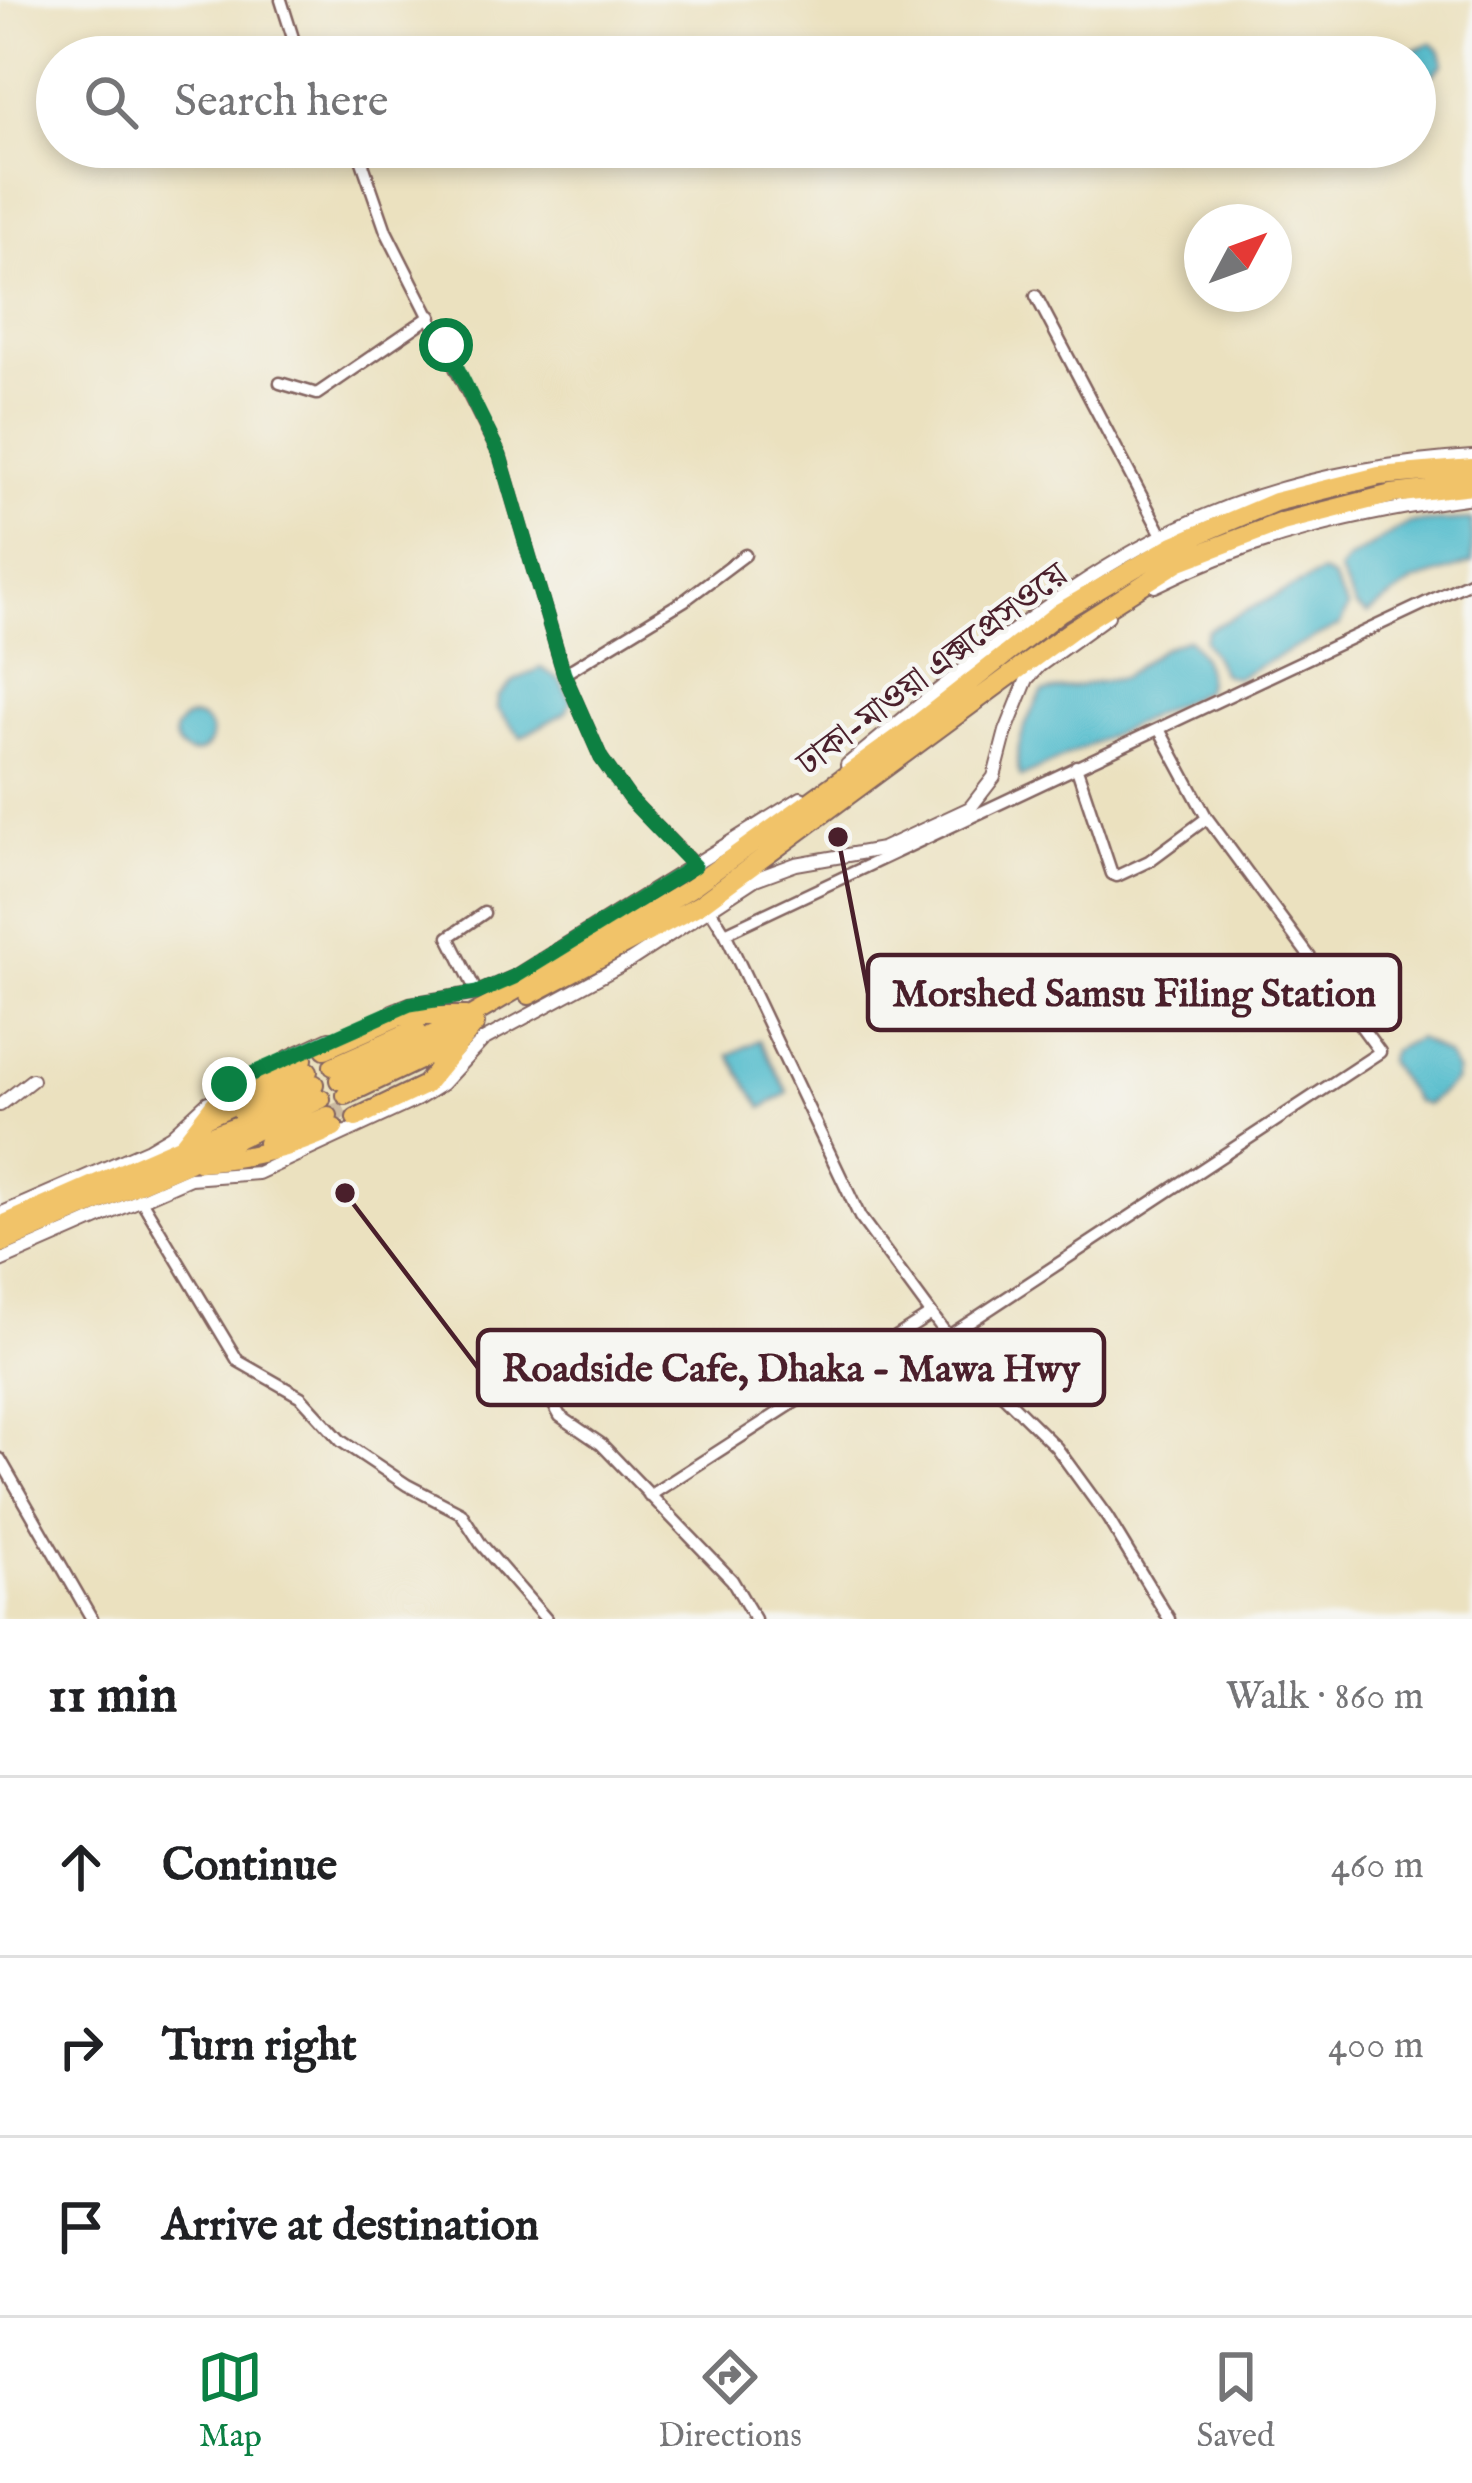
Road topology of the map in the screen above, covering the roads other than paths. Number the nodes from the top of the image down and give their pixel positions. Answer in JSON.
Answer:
{"nodes":[{"id":1,"x":281,"y":0,"type":"edge"},
{"id":2,"x":292,"y":36,"type":"edge"},
{"id":3,"x":365,"y":168,"type":"edge"},
{"id":4,"x":1036,"y":296,"type":"dead end"},
{"id":5,"x":431,"y":316,"type":"junction"},
{"id":6,"x":280,"y":383,"type":"dead end"},
{"id":7,"x":1472,"y":458,"type":"edge"},
{"id":8,"x":1472,"y":468,"type":"edge"},
{"id":9,"x":1472,"y":485,"type":"edge"},
{"id":10,"x":1472,"y":497,"type":"edge"},
{"id":11,"x":1162,"y":535,"type":"junction"},
{"id":12,"x":745,"y":555,"type":"dead end"},
{"id":13,"x":1472,"y":581,"type":"edge"},
{"id":14,"x":564,"y":674,"type":"junction"},
{"id":15,"x":1159,"y":729,"type":"junction"},
{"id":16,"x":1076,"y":766,"type":"junction"},
{"id":17,"x":1207,"y":818,"type":"junction"},
{"id":18,"x":694,"y":866,"type":"junction"},
{"id":19,"x":710,"y":909,"type":"junction"},
{"id":20,"x":484,"y":913,"type":"dead end"},
{"id":21,"x":725,"y":933,"type":"junction"},
{"id":22,"x":477,"y":993,"type":"junction"},
{"id":23,"x":448,"y":1033,"type":"junction"},
{"id":24,"x":32,"y":1081,"type":"dead end"},
{"id":25,"x":341,"y":1084,"type":"junction"},
{"id":26,"x":318,"y":1094,"type":"junction"},
{"id":27,"x":0,"y":1105,"type":"edge"},
{"id":28,"x":208,"y":1144,"type":"junction"},
{"id":29,"x":140,"y":1198,"type":"junction"},
{"id":30,"x":0,"y":1214,"type":"edge"},
{"id":31,"x":0,"y":1226,"type":"edge"},
{"id":32,"x":0,"y":1244,"type":"edge"},
{"id":33,"x":0,"y":1261,"type":"edge"},
{"id":34,"x":930,"y":1315,"type":"junction"},
{"id":35,"x":947,"y":1336,"type":"junction"},
{"id":36,"x":526,"y":1355,"type":"dead end"},
{"id":37,"x":0,"y":1460,"type":"edge"},
{"id":38,"x":649,"y":1496,"type":"junction"},
{"id":39,"x":92,"y":1619,"type":"edge"},
{"id":40,"x":546,"y":1619,"type":"edge"},
{"id":41,"x":755,"y":1619,"type":"edge"},
{"id":42,"x":1169,"y":1619,"type":"edge"}],
"edges":[{"from":1,"to":2,"type":"street"},
{"from":3,"to":5,"type":"street"},
{"from":4,"to":11,"type":"street"},
{"from":5,"to":6,"type":"street"},
{"from":5,"to":14,"type":"street"},
{"from":7,"to":11,"type":"street"},
{"from":8,"to":23,"type":"highway","name":"ঢাকা-মাওয়া এক্সপ্রেসওয়ে"},
{"from":9,"to":23,"type":"highway","name":"ঢাকা-মাওয়া এক্সপ্রেসওয়ে"},
{"from":10,"to":19,"type":"street"},
{"from":11,"to":18,"type":"street"},
{"from":12,"to":14,"type":"street"},
{"from":13,"to":15,"type":"street"},
{"from":14,"to":18,"type":"street"},
{"from":15,"to":16,"type":"street"},
{"from":15,"to":17,"type":"street"},
{"from":16,"to":17,"type":"street"},
{"from":16,"to":21,"type":"street"},
{"from":17,"to":35,"type":"street"},
{"from":18,"to":22,"type":"street"},
{"from":19,"to":21,"type":"street"},
{"from":19,"to":29,"type":"street"},
{"from":20,"to":22,"type":"street"},
{"from":21,"to":34,"type":"street"},
{"from":22,"to":30,"type":"street"},
{"from":23,"to":25,"type":"highway","name":"ঢাকা-মাওয়া এক্সপ্রেসওয়ে"},
{"from":23,"to":25,"type":"highway","name":"ঢাকা-মাওয়া এক্সপ্রেসওয়ে"},
{"from":23,"to":25,"type":"highway","name":"ঢাকা-মাওয়া এক্সপ্রেসওয়ে"},
{"from":23,"to":25,"type":"highway","name":"ঢাকা-মাওয়া এক্সপ্রেসওয়ে"},
{"from":23,"to":25,"type":"highway","name":"ঢাকা-মাওয়া এক্সপ্রেসওয়ে"},
{"from":24,"to":27,"type":"street"},
{"from":26,"to":28,"type":"highway"},
{"from":26,"to":28,"type":"highway"},
{"from":26,"to":28,"type":"highway"},
{"from":26,"to":28,"type":"highway"},
{"from":28,"to":31,"type":"highway"},
{"from":28,"to":32,"type":"highway"},
{"from":29,"to":33,"type":"street"},
{"from":29,"to":40,"type":"street"},
{"from":34,"to":35,"type":"street"},
{"from":34,"to":38,"type":"street"},
{"from":35,"to":42,"type":"street"},
{"from":36,"to":38,"type":"street"},
{"from":37,"to":39,"type":"street"},
{"from":38,"to":41,"type":"street"}]}
